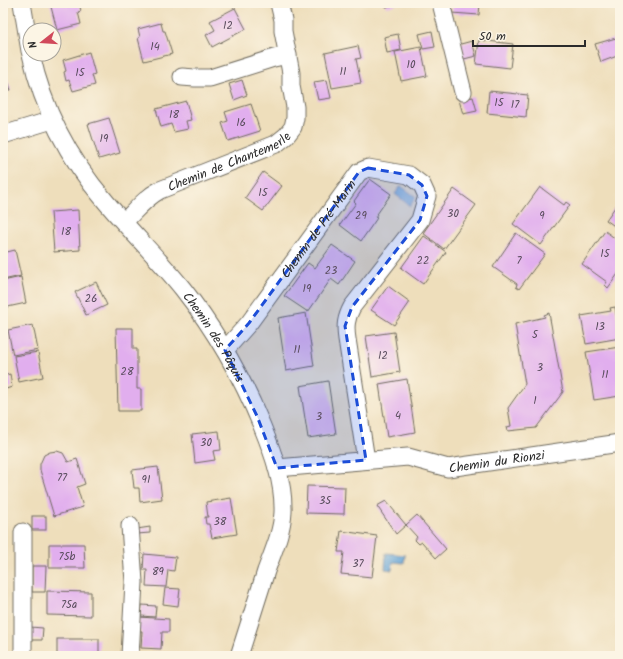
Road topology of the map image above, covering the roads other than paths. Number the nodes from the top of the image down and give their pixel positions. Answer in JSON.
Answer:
{"nodes":[{"id":1,"x":22,"y":3,"type":"edge"},
{"id":2,"x":279,"y":3,"type":"edge"},
{"id":3,"x":441,"y":3,"type":"edge"},
{"id":4,"x":25,"y":22,"type":"edge"},
{"id":5,"x":288,"y":55,"type":"junction"},
{"id":6,"x":32,"y":62,"type":"edge"},
{"id":7,"x":182,"y":77,"type":"dead end"},
{"id":8,"x":463,"y":92,"type":"dead end"},
{"id":9,"x":52,"y":120,"type":"junction"},
{"id":10,"x":3,"y":135,"type":"edge"},
{"id":11,"x":124,"y":222,"type":"junction"},
{"id":12,"x":225,"y":350,"type":"junction"},
{"id":13,"x":620,"y":443,"type":"edge"},
{"id":14,"x":366,"y":460,"type":"junction"},
{"id":15,"x":277,"y":468,"type":"junction"},
{"id":16,"x":130,"y":526,"type":"dead end"},
{"id":17,"x":23,"y":532,"type":"dead end"},
{"id":18,"x":23,"y":656,"type":"edge"},
{"id":19,"x":130,"y":656,"type":"edge"},
{"id":20,"x":239,"y":656,"type":"edge"}],
"edges":[{"from":1,"to":4,"type":"street","name":"Chemin des Pâquis"},
{"from":2,"to":5,"type":"street","name":"Chemin de Chantemerle"},
{"from":3,"to":8,"type":"street"},
{"from":5,"to":7,"type":"street"},
{"from":5,"to":11,"type":"street","name":"Chemin de Chantemerle"},
{"from":6,"to":9,"type":"street","name":"Chemin des Pâquis"},
{"from":9,"to":10,"type":"street"},
{"from":9,"to":11,"type":"street","name":"Chemin des Pâquis"},
{"from":11,"to":12,"type":"street","name":"Chemin des Pâquis"},
{"from":12,"to":14,"type":"street","name":"Chemin de Pré-Marin"},
{"from":12,"to":15,"type":"street","name":"Chemin des Pâquis"},
{"from":13,"to":14,"type":"street","name":"Chemin du Rionzi"},
{"from":14,"to":15,"type":"street","name":"Chemin du Rionzi"},
{"from":15,"to":20,"type":"street","name":"Chemin des Pâquis"},
{"from":16,"to":19,"type":"street"},
{"from":17,"to":18,"type":"street"}]}
